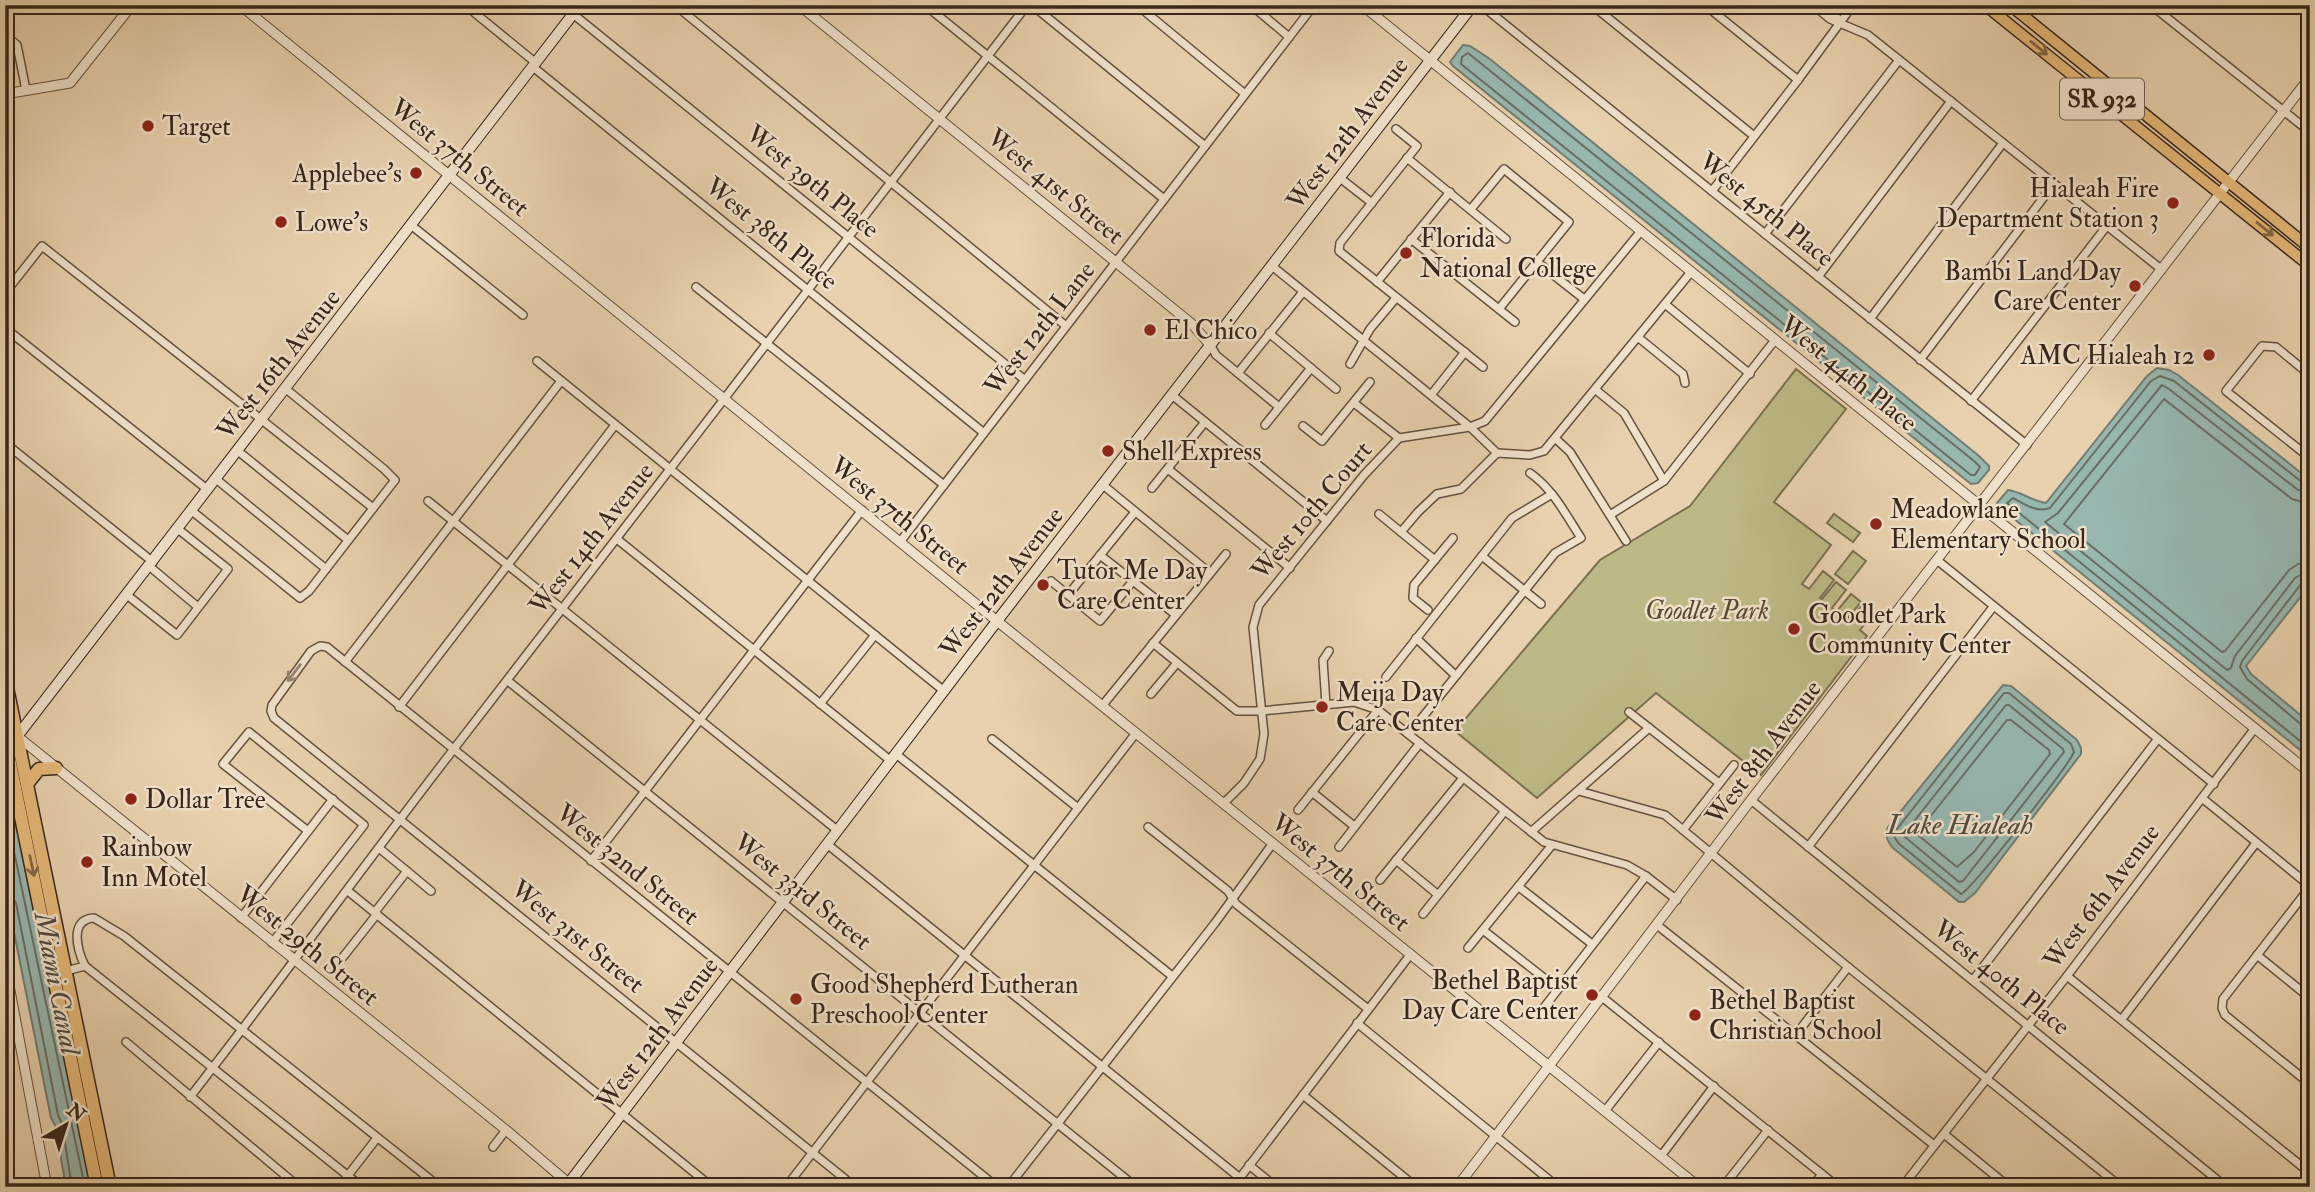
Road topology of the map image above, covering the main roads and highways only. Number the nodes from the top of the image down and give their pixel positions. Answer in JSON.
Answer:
{"nodes":[{"id":1,"x":1473,"y":5,"type":"edge"},
{"id":2,"x":2010,"y":5,"type":"edge"},
{"id":3,"x":1989,"y":8,"type":"edge"},
{"id":4,"x":575,"y":9,"type":"edge"},
{"id":5,"x":2030,"y":21,"type":"junction"},
{"id":6,"x":2068,"y":52,"type":"junction"},
{"id":7,"x":2059,"y":65,"type":"junction"},
{"id":8,"x":2139,"y":129,"type":"junction"},
{"id":9,"x":2182,"y":145,"type":"junction"},
{"id":10,"x":2310,"y":248,"type":"edge"},
{"id":11,"x":2310,"y":266,"type":"edge"},
{"id":12,"x":5,"y":678,"type":"edge"},
{"id":13,"x":9,"y":743,"type":"edge"},
{"id":14,"x":56,"y":768,"type":"road end"},
{"id":15,"x":27,"y":784,"type":"junction"},
{"id":16,"x":569,"y":1186,"type":"edge"},
{"id":17,"x":97,"y":1187,"type":"edge"},
{"id":18,"x":110,"y":1187,"type":"edge"}],
"edges":[{"from":1,"to":16,"type":"main road","name":"West 12th Avenue"},
{"from":2,"to":5,"type":"main road","number":"SR 932"},
{"from":3,"to":5,"type":"main road"},
{"from":3,"to":7,"type":"main road","number":"SR 932","one_way":true},
{"from":4,"to":13,"type":"main road","name":"West 16th Avenue"},
{"from":5,"to":6,"type":"main road","number":"SR 932"},
{"from":6,"to":7,"type":"main road"},
{"from":6,"to":9,"type":"main road","number":"SR 932"},
{"from":7,"to":8,"type":"main road","number":"SR 932"},
{"from":8,"to":9,"type":"main road"},
{"from":8,"to":11,"type":"main road","number":"SR 932","one_way":true},
{"from":9,"to":10,"type":"main road","number":"SR 932"},
{"from":12,"to":13,"type":"highway"},
{"from":13,"to":15,"type":"highway"},
{"from":13,"to":17,"type":"highway","one_way":true},
{"from":14,"to":15,"type":"highway"},
{"from":15,"to":18,"type":"highway"}]}
